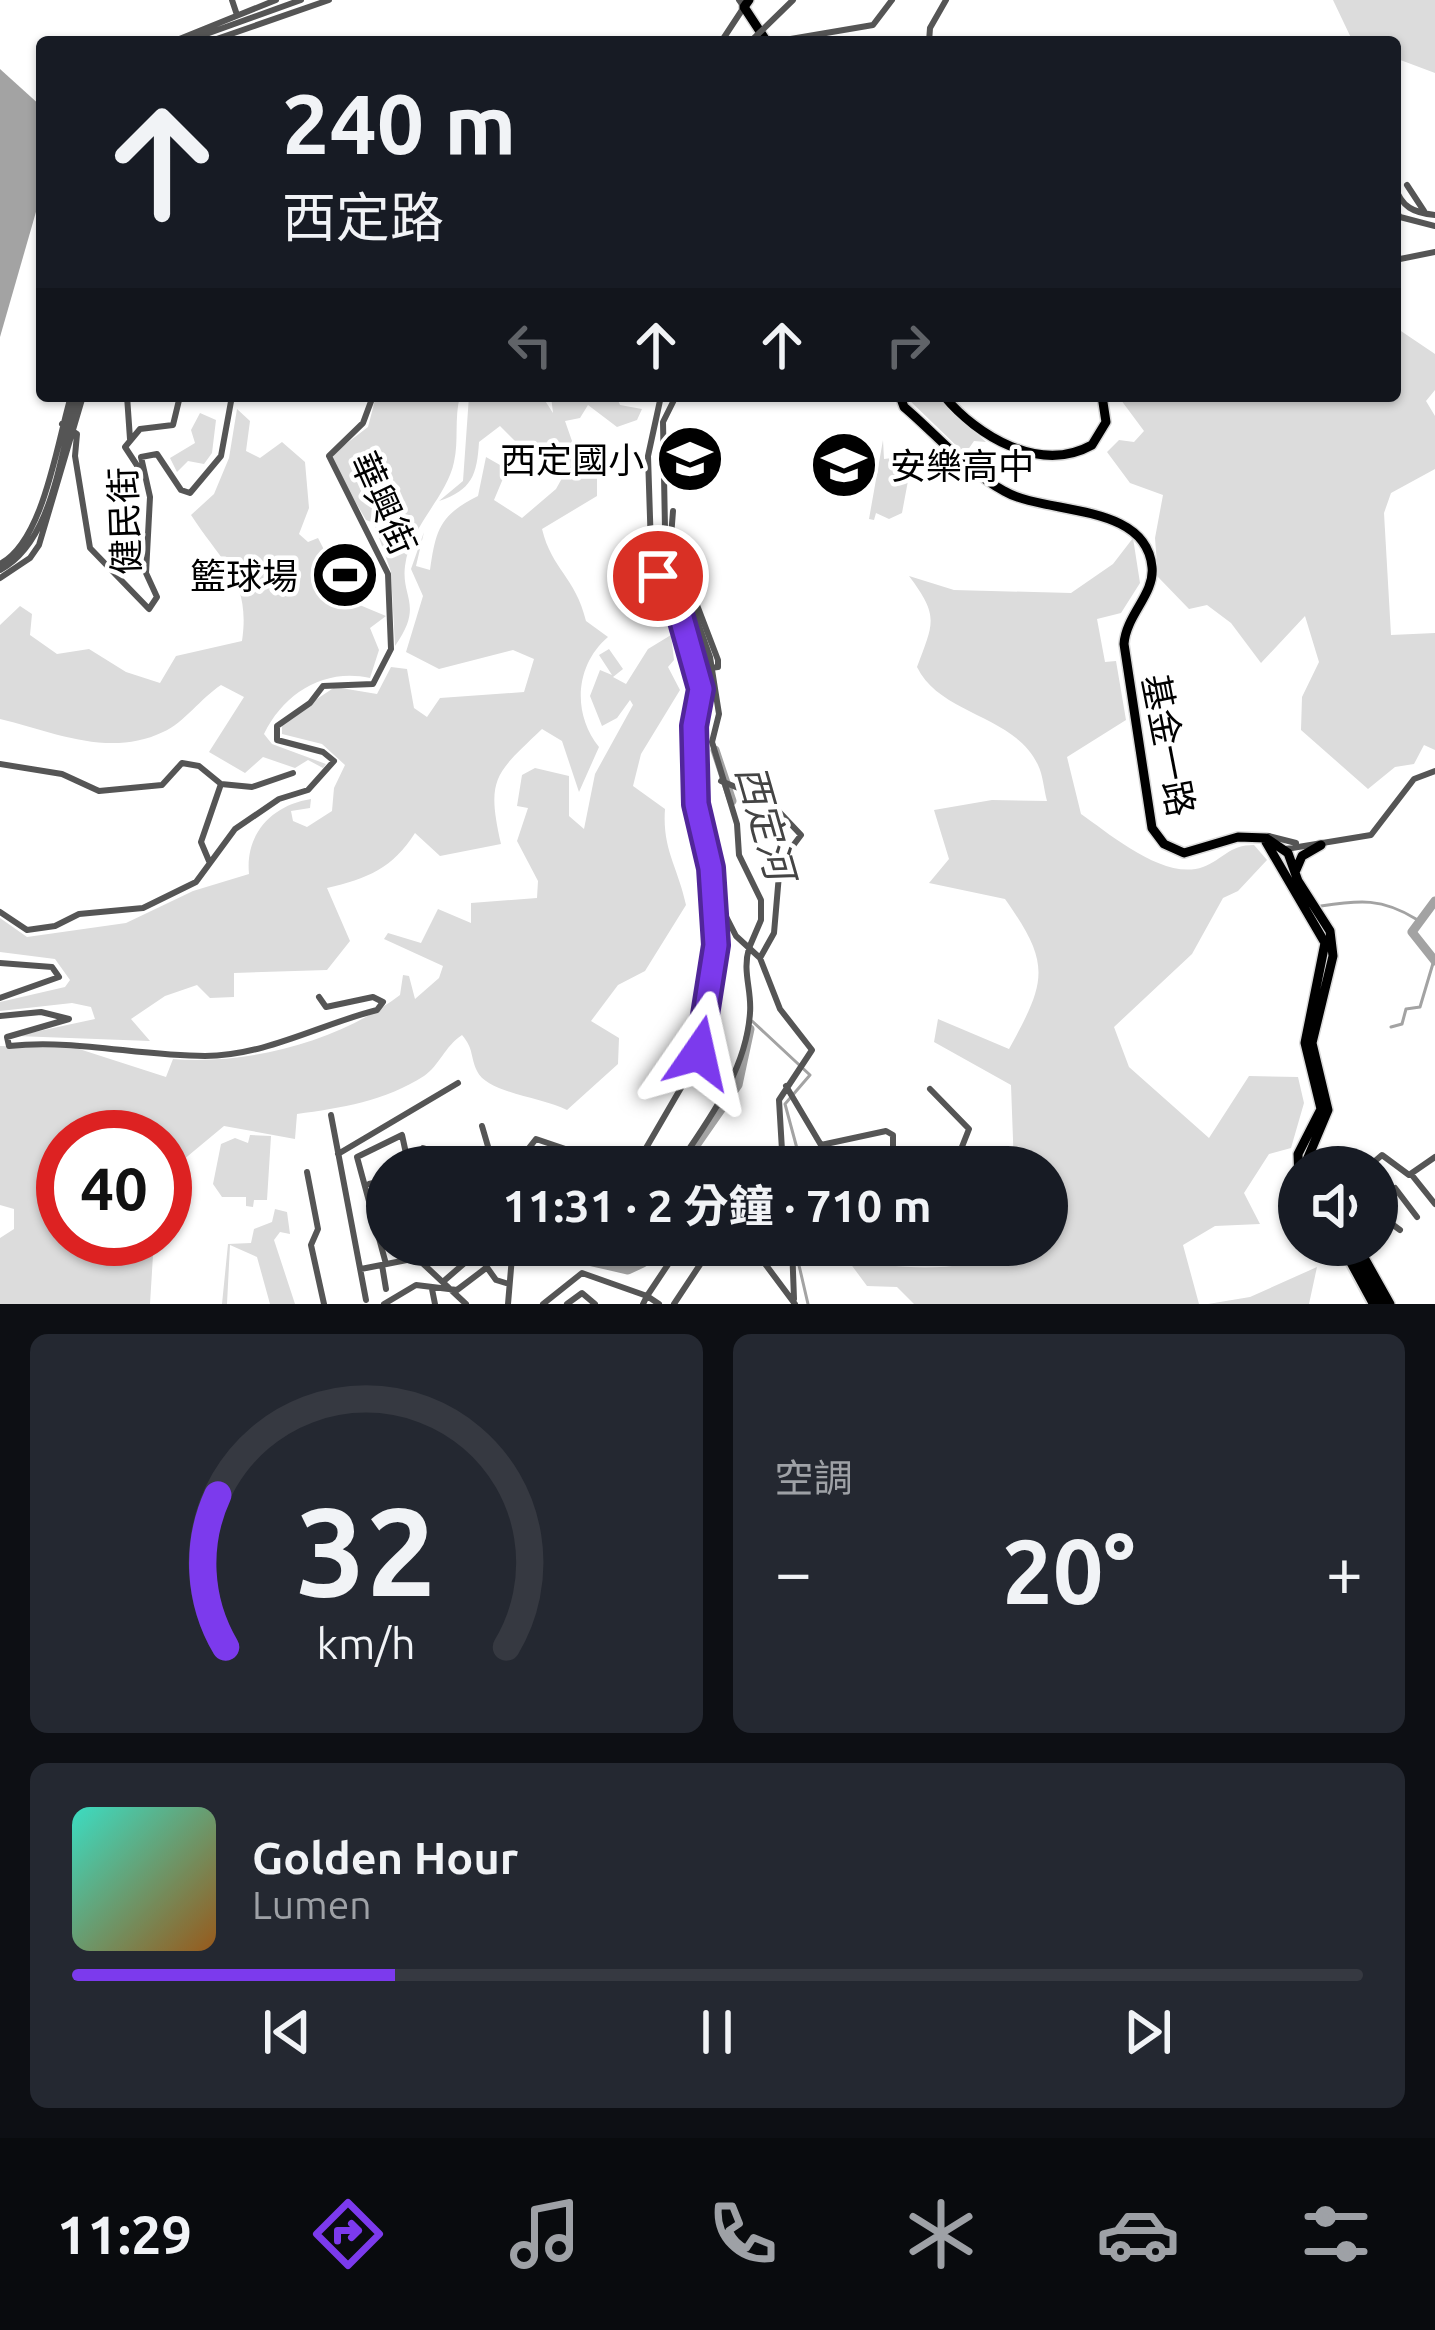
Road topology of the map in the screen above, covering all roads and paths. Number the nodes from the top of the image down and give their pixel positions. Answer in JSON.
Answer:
{"nodes":[{"id":1,"x":232,"y":0,"type":"edge"},
{"id":2,"x":276,"y":0,"type":"edge"},
{"id":3,"x":301,"y":0,"type":"edge"},
{"id":4,"x":329,"y":0,"type":"edge"},
{"id":5,"x":793,"y":0,"type":"edge"},
{"id":6,"x":892,"y":0,"type":"edge"},
{"id":7,"x":946,"y":0,"type":"edge"},
{"id":8,"x":744,"y":2,"type":"edge"},
{"id":9,"x":239,"y":22,"type":"junction"},
{"id":10,"x":193,"y":36,"type":"edge"},
{"id":11,"x":217,"y":36,"type":"edge"},
{"id":12,"x":724,"y":36,"type":"edge"},
{"id":13,"x":756,"y":36,"type":"edge"},
{"id":14,"x":763,"y":36,"type":"edge"},
{"id":15,"x":790,"y":36,"type":"edge"},
{"id":16,"x":929,"y":36,"type":"edge"},
{"id":17,"x":1407,"y":184,"type":"dead end"},
{"id":18,"x":1401,"y":201,"type":"edge"},
{"id":19,"x":1431,"y":214,"type":"edge"},
{"id":20,"x":1401,"y":217,"type":"edge"},
{"id":21,"x":1435,"y":226,"type":"edge"},
{"id":22,"x":1435,"y":252,"type":"edge"},
{"id":23,"x":1401,"y":259,"type":"edge"},
{"id":24,"x":75,"y":402,"type":"edge"},
{"id":25,"x":127,"y":402,"type":"edge"},
{"id":26,"x":178,"y":402,"type":"edge"},
{"id":27,"x":231,"y":402,"type":"edge"},
{"id":28,"x":371,"y":402,"type":"edge"},
{"id":29,"x":659,"y":402,"type":"edge"},
{"id":30,"x":673,"y":402,"type":"edge"},
{"id":31,"x":902,"y":402,"type":"edge"},
{"id":32,"x":951,"y":402,"type":"edge"},
{"id":33,"x":1103,"y":402,"type":"edge"},
{"id":34,"x":67,"y":426,"type":"junction"},
{"id":35,"x":130,"y":439,"type":"junction"},
{"id":36,"x":148,"y":481,"type":"junction"},
{"id":37,"x":673,"y":511,"type":"dead end"},
{"id":38,"x":672,"y":532,"type":"junction"},
{"id":39,"x":651,"y":533,"type":"junction"},
{"id":40,"x":0,"y":571,"type":"edge"},
{"id":41,"x":695,"y":670,"type":"junction"},
{"id":42,"x":0,"y":764,"type":"edge"},
{"id":43,"x":1435,"y":771,"type":"edge"},
{"id":44,"x":293,"y":773,"type":"dead end"},
{"id":45,"x":726,"y":782,"type":"dead end"},
{"id":46,"x":220,"y":784,"type":"junction"},
{"id":47,"x":1250,"y":835,"type":"junction"},
{"id":48,"x":1300,"y":844,"type":"junction"},
{"id":49,"x":1316,"y":844,"type":"junction"},
{"id":50,"x":1283,"y":856,"type":"junction"},
{"id":51,"x":209,"y":862,"type":"junction"},
{"id":52,"x":1298,"y":881,"type":"junction"},
{"id":53,"x":711,"y":888,"type":"junction"},
{"id":54,"x":0,"y":912,"type":"edge"},
{"id":55,"x":749,"y":947,"type":"junction"},
{"id":56,"x":760,"y":958,"type":"junction"},
{"id":57,"x":0,"y":963,"type":"edge"},
{"id":58,"x":320,"y":997,"type":"dead end"},
{"id":59,"x":0,"y":998,"type":"edge"},
{"id":60,"x":0,"y":1016,"type":"edge"},
{"id":61,"x":458,"y":1082,"type":"dead end"},
{"id":62,"x":929,"y":1089,"type":"dead end"},
{"id":63,"x":788,"y":1096,"type":"junction"},
{"id":64,"x":331,"y":1115,"type":"dead end"},
{"id":65,"x":482,"y":1126,"type":"dead end"},
{"id":66,"x":380,"y":1146,"type":"edge"},
{"id":67,"x":405,"y":1146,"type":"edge"},
{"id":68,"x":488,"y":1146,"type":"edge"},
{"id":69,"x":530,"y":1146,"type":"edge"},
{"id":70,"x":557,"y":1146,"type":"edge"},
{"id":71,"x":649,"y":1146,"type":"edge"},
{"id":72,"x":691,"y":1146,"type":"edge"},
{"id":73,"x":784,"y":1146,"type":"edge"},
{"id":74,"x":893,"y":1146,"type":"edge"},
{"id":75,"x":962,"y":1146,"type":"edge"},
{"id":76,"x":1302,"y":1146,"type":"edge"},
{"id":77,"x":1313,"y":1146,"type":"edge"},
{"id":78,"x":366,"y":1153,"type":"edge"},
{"id":79,"x":338,"y":1154,"type":"junction"},
{"id":80,"x":1433,"y":1162,"type":"edge"},
{"id":81,"x":1398,"y":1165,"type":"edge"},
{"id":82,"x":307,"y":1172,"type":"dead end"},
{"id":83,"x":1412,"y":1174,"type":"junction"},
{"id":84,"x":366,"y":1185,"type":"edge"},
{"id":85,"x":1398,"y":1192,"type":"edge"},
{"id":86,"x":1435,"y":1204,"type":"edge"},
{"id":87,"x":1417,"y":1217,"type":"dead end"},
{"id":88,"x":375,"y":1266,"type":"edge"},
{"id":89,"x":384,"y":1266,"type":"edge"},
{"id":90,"x":427,"y":1266,"type":"edge"},
{"id":91,"x":458,"y":1266,"type":"edge"},
{"id":92,"x":510,"y":1266,"type":"edge"},
{"id":93,"x":668,"y":1266,"type":"edge"},
{"id":94,"x":699,"y":1266,"type":"edge"},
{"id":95,"x":771,"y":1266,"type":"edge"},
{"id":96,"x":792,"y":1266,"type":"edge"},
{"id":97,"x":1360,"y":1266,"type":"edge"},
{"id":98,"x":1360,"y":1266,"type":"edge"},
{"id":99,"x":485,"y":1268,"type":"joint"},
{"id":100,"x":361,"y":1269,"type":"junction"},
{"id":101,"x":445,"y":1280,"type":"junction"},
{"id":102,"x":508,"y":1284,"type":"junction"},
{"id":103,"x":791,"y":1287,"type":"junction"},
{"id":104,"x":386,"y":1289,"type":"dead end"},
{"id":105,"x":432,"y":1289,"type":"junction"},
{"id":106,"x":457,"y":1290,"type":"junction"},
{"id":107,"x":442,"y":1292,"type":"junction"},
{"id":108,"x":366,"y":1300,"type":"dead end"},
{"id":109,"x":645,"y":1300,"type":"edge"},
{"id":110,"x":795,"y":1302,"type":"edge"},
{"id":111,"x":1380,"y":1303,"type":"edge"},
{"id":112,"x":324,"y":1304,"type":"edge"},
{"id":113,"x":384,"y":1304,"type":"edge"},
{"id":114,"x":436,"y":1304,"type":"edge"},
{"id":115,"x":449,"y":1304,"type":"edge"},
{"id":116,"x":466,"y":1304,"type":"edge"},
{"id":117,"x":508,"y":1304,"type":"edge"},
{"id":118,"x":543,"y":1304,"type":"edge"},
{"id":119,"x":567,"y":1304,"type":"edge"},
{"id":120,"x":595,"y":1304,"type":"edge"},
{"id":121,"x":658,"y":1304,"type":"edge"},
{"id":122,"x":674,"y":1304,"type":"edge"}],
"edges":[{"from":1,"to":9,"type":"street"},
{"from":2,"to":9,"type":"street"},
{"from":3,"to":9,"type":"street"},
{"from":4,"to":9,"type":"street"},
{"from":5,"to":13,"type":"street","bridge":true},
{"from":6,"to":15,"type":"street"},
{"from":7,"to":16,"type":"street"},
{"from":8,"to":12,"type":"street"},
{"from":8,"to":14,"type":"main road"},
{"from":9,"to":10,"type":"street"},
{"from":9,"to":11,"type":"street"},
{"from":17,"to":19,"type":"street"},
{"from":18,"to":19,"type":"street"},
{"from":20,"to":21,"type":"street"},
{"from":22,"to":23,"type":"street"},
{"from":24,"to":34,"type":"street"},
{"from":25,"to":35,"type":"street"},
{"from":26,"to":35,"type":"street"},
{"from":27,"to":36,"type":"street","name":"健民街"},
{"from":28,"to":51,"type":"street","name":"華興街"},
{"from":29,"to":39,"type":"street"},
{"from":30,"to":55,"type":"street","bridge":true},
{"from":31,"to":47,"type":"main road","name":"基金一路"},
{"from":32,"to":33,"type":"main road"},
{"from":34,"to":36,"type":"street","name":"健民街"},
{"from":34,"to":40,"type":"street"},
{"from":34,"to":40,"type":"street"},
{"from":35,"to":36,"type":"street"},
{"from":37,"to":38,"type":"street"},
{"from":38,"to":39,"type":"street","bridge":true},
{"from":38,"to":41,"type":"street"},
{"from":39,"to":41,"type":"street"},
{"from":41,"to":53,"type":"street"},
{"from":42,"to":46,"type":"street"},
{"from":43,"to":49,"type":"street"},
{"from":44,"to":46,"type":"street"},
{"from":45,"to":56,"type":"street"},
{"from":46,"to":51,"type":"street"},
{"from":47,"to":48,"type":"street"},
{"from":47,"to":50,"type":"main road","name":"基金一路"},
{"from":48,"to":49,"type":"street"},
{"from":48,"to":50,"type":"street"},
{"from":49,"to":50,"type":"street"},
{"from":49,"to":52,"type":"main road"},
{"from":50,"to":52,"type":"main road"},
{"from":50,"to":76,"type":"main road"},
{"from":51,"to":54,"type":"street"},
{"from":52,"to":77,"type":"main road"},
{"from":53,"to":55,"type":"street"},
{"from":53,"to":71,"type":"street"},
{"from":55,"to":56,"type":"street"},
{"from":55,"to":72,"type":"street"},
{"from":56,"to":63,"type":"street"},
{"from":57,"to":59,"type":"street"},
{"from":58,"to":60,"type":"street"},
{"from":61,"to":79,"type":"street"},
{"from":62,"to":75,"type":"street"},
{"from":63,"to":73,"type":"street"},
{"from":63,"to":74,"type":"street"},
{"from":64,"to":79,"type":"street"},
{"from":65,"to":68,"type":"street"},
{"from":66,"to":67,"type":"street"},
{"from":69,"to":70,"type":"street"},
{"from":78,"to":84,"type":"street"},
{"from":79,"to":100,"type":"street"},
{"from":80,"to":83,"type":"street"},
{"from":81,"to":83,"type":"street"},
{"from":82,"to":112,"type":"street"},
{"from":83,"to":86,"type":"street"},
{"from":85,"to":87,"type":"street"},
{"from":88,"to":100,"type":"street"},
{"from":89,"to":104,"type":"street"},
{"from":90,"to":101,"type":"street"},
{"from":91,"to":101,"type":"street"},
{"from":92,"to":102,"type":"street"},
{"from":93,"to":109,"type":"street"},
{"from":94,"to":122,"type":"street"},
{"from":95,"to":103,"type":"street"},
{"from":96,"to":103,"type":"street"},
{"from":97,"to":111,"type":"highway"},
{"from":98,"to":111,"type":"main road"},
{"from":99,"to":102,"type":"street"},
{"from":99,"to":106,"type":"street"},
{"from":100,"to":108,"type":"street"},
{"from":101,"to":106,"type":"street"},
{"from":102,"to":117,"type":"street"},
{"from":103,"to":110,"type":"street"},
{"from":105,"to":107,"type":"street"},
{"from":105,"to":113,"type":"street"},
{"from":105,"to":114,"type":"street"},
{"from":106,"to":107,"type":"street"},
{"from":106,"to":116,"type":"street"},
{"from":107,"to":115,"type":"street"},
{"from":109,"to":118,"type":"street"},
{"from":109,"to":121,"type":"street"},
{"from":119,"to":120,"type":"street"}]}
